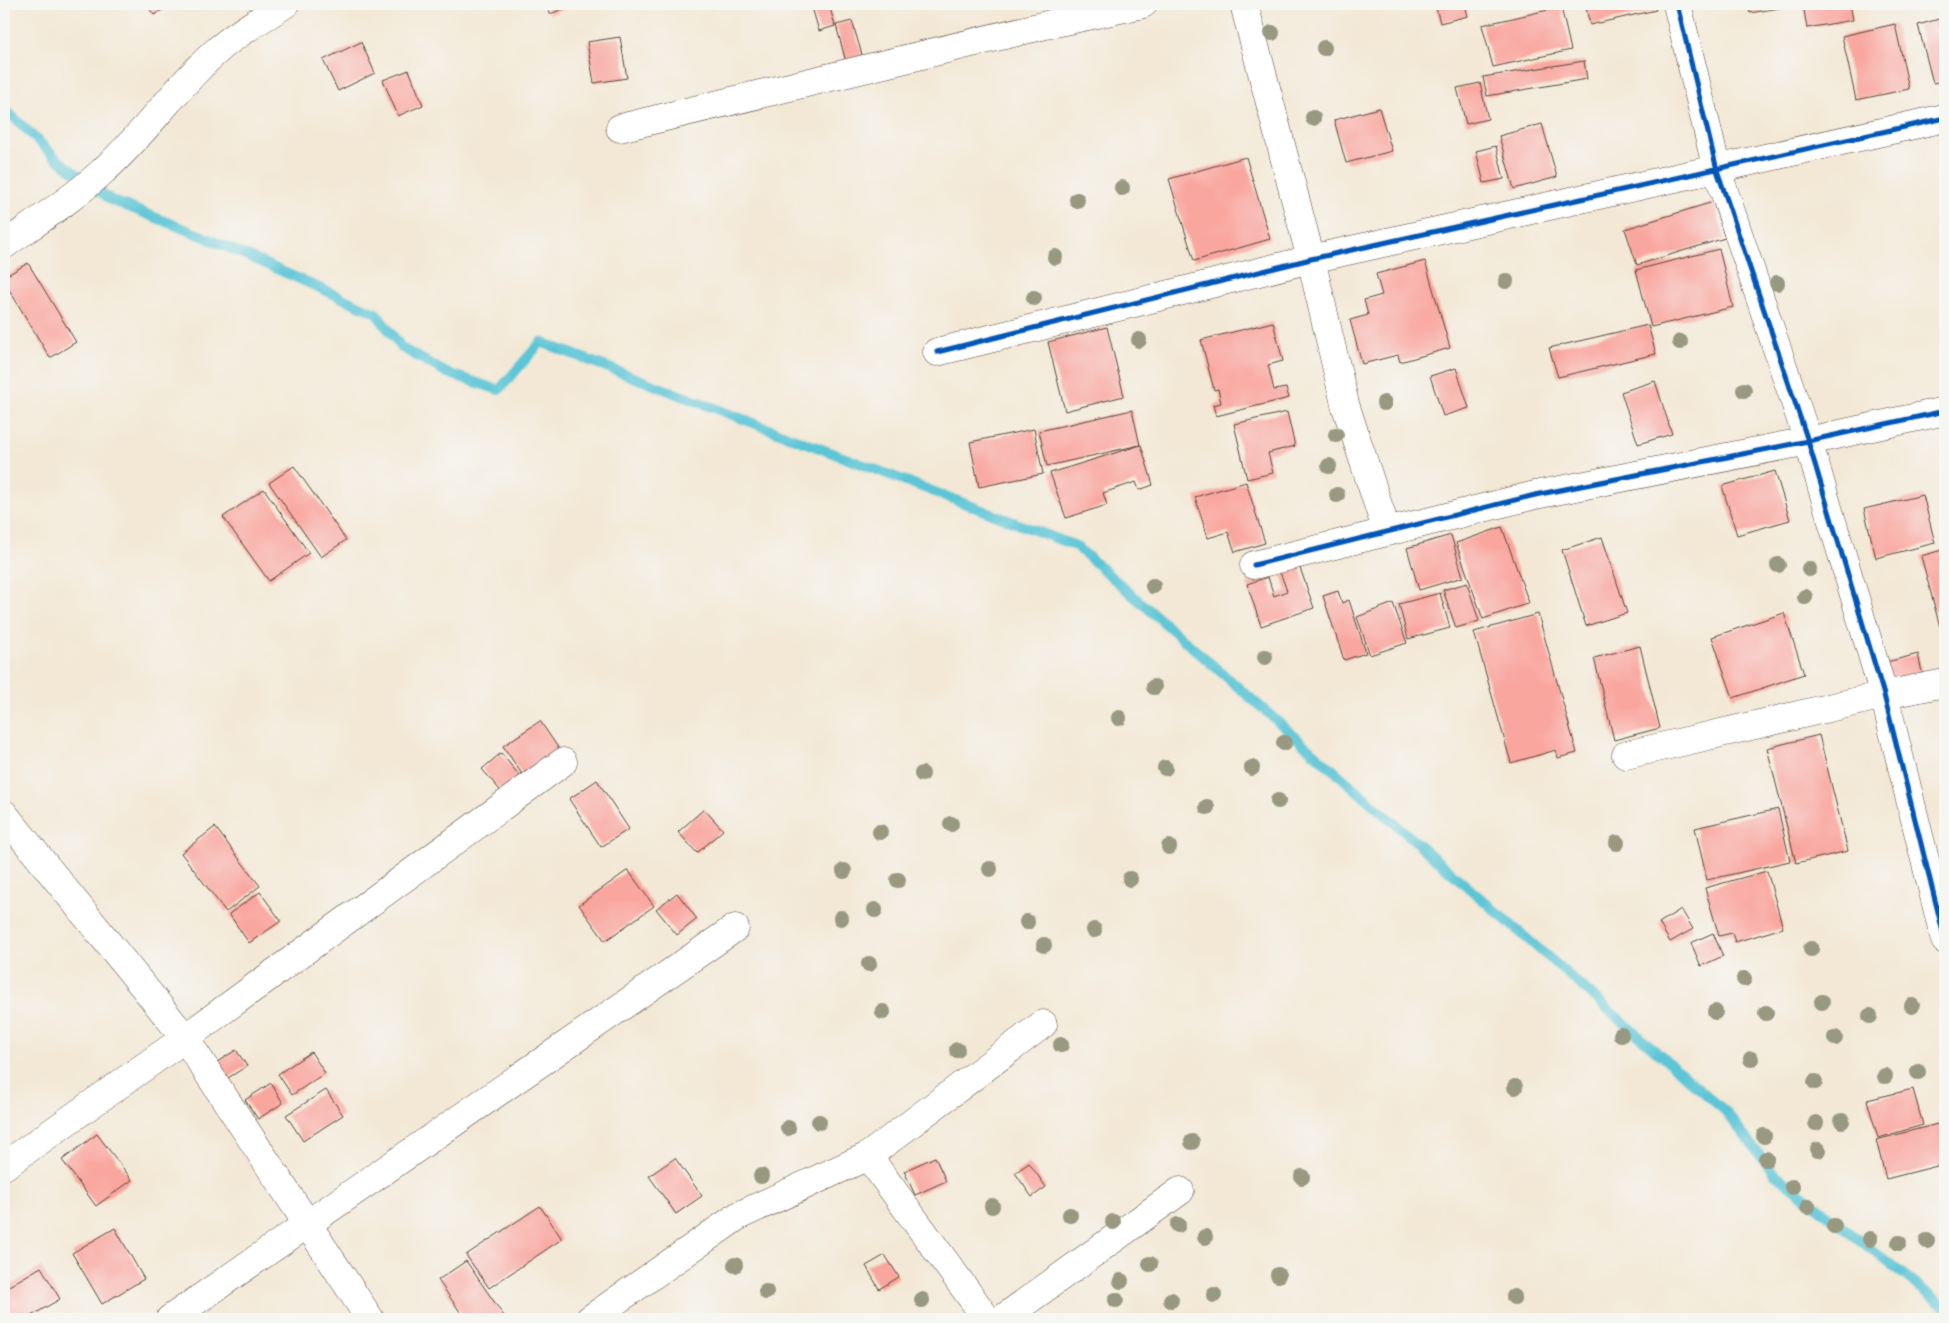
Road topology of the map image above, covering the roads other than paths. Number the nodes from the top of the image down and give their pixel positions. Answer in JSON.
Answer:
{"nodes":[{"id":1,"x":285,"y":4,"type":"edge"},
{"id":2,"x":1143,"y":4,"type":"edge"},
{"id":3,"x":1244,"y":4,"type":"edge"},
{"id":4,"x":1677,"y":4,"type":"edge"},
{"id":5,"x":1945,"y":118,"type":"edge"},
{"id":6,"x":620,"y":128,"type":"dead end"},
{"id":7,"x":1716,"y":170,"type":"junction"},
{"id":8,"x":4,"y":245,"type":"edge"},
{"id":9,"x":1311,"y":259,"type":"junction"},
{"id":10,"x":936,"y":352,"type":"dead end"},
{"id":11,"x":1945,"y":411,"type":"edge"},
{"id":12,"x":1808,"y":441,"type":"junction"},
{"id":13,"x":1387,"y":532,"type":"junction"},
{"id":14,"x":1254,"y":565,"type":"dead end"},
{"id":15,"x":1945,"y":683,"type":"edge"},
{"id":16,"x":1884,"y":695,"type":"junction"},
{"id":17,"x":1626,"y":755,"type":"dead end"},
{"id":18,"x":563,"y":762,"type":"dead end"},
{"id":19,"x":4,"y":814,"type":"edge"},
{"id":20,"x":735,"y":928,"type":"dead end"},
{"id":21,"x":1945,"y":940,"type":"edge"},
{"id":22,"x":1043,"y":1024,"type":"dead end"},
{"id":23,"x":185,"y":1038,"type":"junction"},
{"id":24,"x":868,"y":1156,"type":"junction"},
{"id":25,"x":4,"y":1166,"type":"edge"},
{"id":26,"x":1180,"y":1192,"type":"dead end"},
{"id":27,"x":307,"y":1225,"type":"junction"},
{"id":28,"x":170,"y":1319,"type":"edge"},
{"id":29,"x":370,"y":1319,"type":"edge"},
{"id":30,"x":590,"y":1319,"type":"edge"},
{"id":31,"x":987,"y":1319,"type":"edge"},
{"id":32,"x":1002,"y":1319,"type":"edge"}],
"edges":[{"from":1,"to":8,"type":"street"},
{"from":2,"to":6,"type":"street"},
{"from":3,"to":9,"type":"street"},
{"from":4,"to":7,"type":"street"},
{"from":5,"to":7,"type":"street"},
{"from":7,"to":9,"type":"street"},
{"from":7,"to":12,"type":"street"},
{"from":9,"to":10,"type":"street"},
{"from":9,"to":13,"type":"street"},
{"from":11,"to":12,"type":"street"},
{"from":12,"to":13,"type":"street"},
{"from":12,"to":16,"type":"street"},
{"from":13,"to":14,"type":"street"},
{"from":15,"to":16,"type":"street"},
{"from":16,"to":17,"type":"street"},
{"from":16,"to":21,"type":"street"},
{"from":18,"to":23,"type":"street"},
{"from":19,"to":23,"type":"street"},
{"from":20,"to":27,"type":"street"},
{"from":22,"to":24,"type":"street"},
{"from":23,"to":25,"type":"street"},
{"from":23,"to":27,"type":"street"},
{"from":24,"to":30,"type":"street"},
{"from":24,"to":31,"type":"street"},
{"from":26,"to":32,"type":"street"},
{"from":27,"to":28,"type":"street"},
{"from":27,"to":29,"type":"street"}]}
